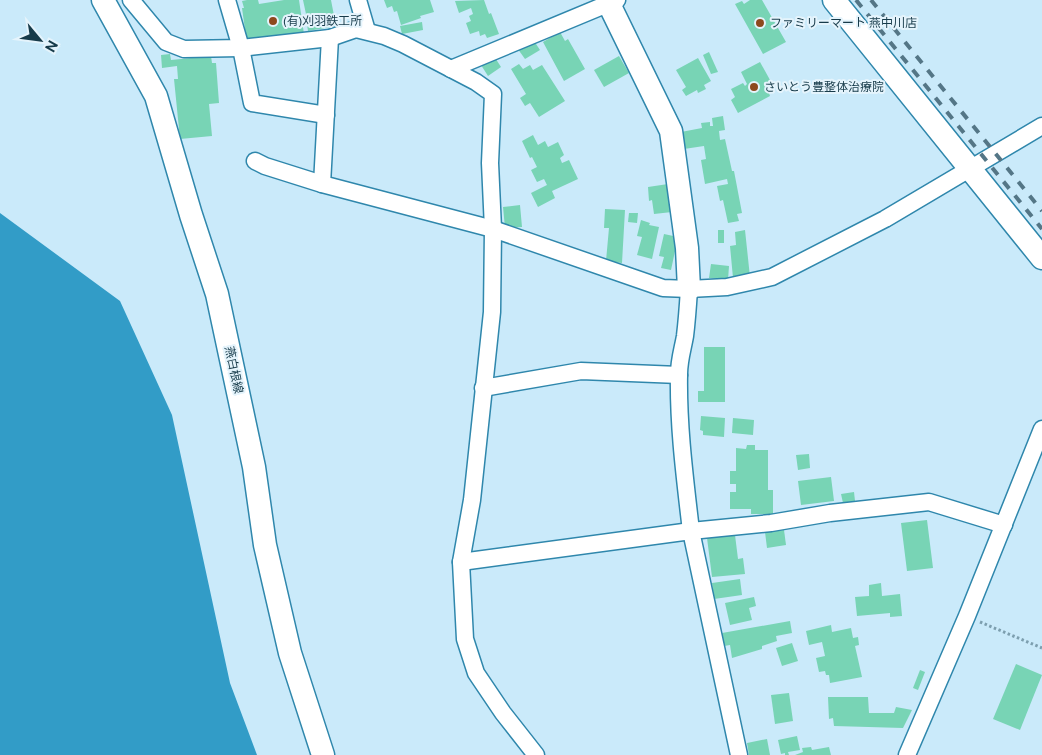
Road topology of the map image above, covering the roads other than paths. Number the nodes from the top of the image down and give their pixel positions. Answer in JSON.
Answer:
{"nodes":[{"id":1,"x":103,"y":0,"type":"edge"},
{"id":2,"x":131,"y":0,"type":"edge"},
{"id":3,"x":227,"y":0,"type":"edge"},
{"id":4,"x":358,"y":0,"type":"edge"},
{"id":5,"x":834,"y":0,"type":"edge"},
{"id":6,"x":612,"y":1,"type":"edge"},
{"id":7,"x":367,"y":31,"type":"junction"},
{"id":8,"x":330,"y":38,"type":"junction"},
{"id":9,"x":241,"y":48,"type":"junction"},
{"id":10,"x":451,"y":69,"type":"junction"},
{"id":11,"x":326,"y":115,"type":"junction"},
{"id":12,"x":1042,"y":126,"type":"edge"},
{"id":13,"x":254,"y":160,"type":"dead end"},
{"id":14,"x":970,"y":168,"type":"junction"},
{"id":15,"x":322,"y":184,"type":"junction"},
{"id":16,"x":493,"y":229,"type":"junction"},
{"id":17,"x":1042,"y":258,"type":"edge"},
{"id":18,"x":689,"y":289,"type":"junction"},
{"id":19,"x":679,"y":375,"type":"junction"},
{"id":20,"x":483,"y":388,"type":"junction"},
{"id":21,"x":1042,"y":429,"type":"edge"},
{"id":22,"x":1004,"y":525,"type":"junction"},
{"id":23,"x":692,"y":532,"type":"junction"},
{"id":24,"x":461,"y":562,"type":"junction"},
{"id":25,"x":323,"y":755,"type":"edge"},
{"id":26,"x":536,"y":755,"type":"edge"},
{"id":27,"x":740,"y":755,"type":"edge"},
{"id":28,"x":907,"y":755,"type":"edge"}],
"edges":[{"from":1,"to":25,"type":"main road","name":"燕白根線"},
{"from":2,"to":9,"type":"street"},
{"from":3,"to":9,"type":"street"},
{"from":4,"to":7,"type":"street"},
{"from":5,"to":14,"type":"main road"},
{"from":6,"to":10,"type":"street"},
{"from":6,"to":18,"type":"main road"},
{"from":7,"to":8,"type":"street"},
{"from":7,"to":10,"type":"street"},
{"from":8,"to":9,"type":"street"},
{"from":8,"to":11,"type":"street"},
{"from":9,"to":11,"type":"street"},
{"from":10,"to":16,"type":"street"},
{"from":11,"to":15,"type":"street"},
{"from":12,"to":14,"type":"street"},
{"from":13,"to":15,"type":"street"},
{"from":14,"to":17,"type":"main road"},
{"from":14,"to":18,"type":"street"},
{"from":15,"to":16,"type":"street"},
{"from":16,"to":18,"type":"street"},
{"from":16,"to":20,"type":"street"},
{"from":18,"to":19,"type":"street"},
{"from":19,"to":20,"type":"street"},
{"from":19,"to":23,"type":"street"},
{"from":20,"to":24,"type":"street"},
{"from":21,"to":22,"type":"street"},
{"from":22,"to":23,"type":"street"},
{"from":22,"to":28,"type":"street"},
{"from":23,"to":24,"type":"street"},
{"from":23,"to":27,"type":"street"},
{"from":24,"to":26,"type":"street"}]}
